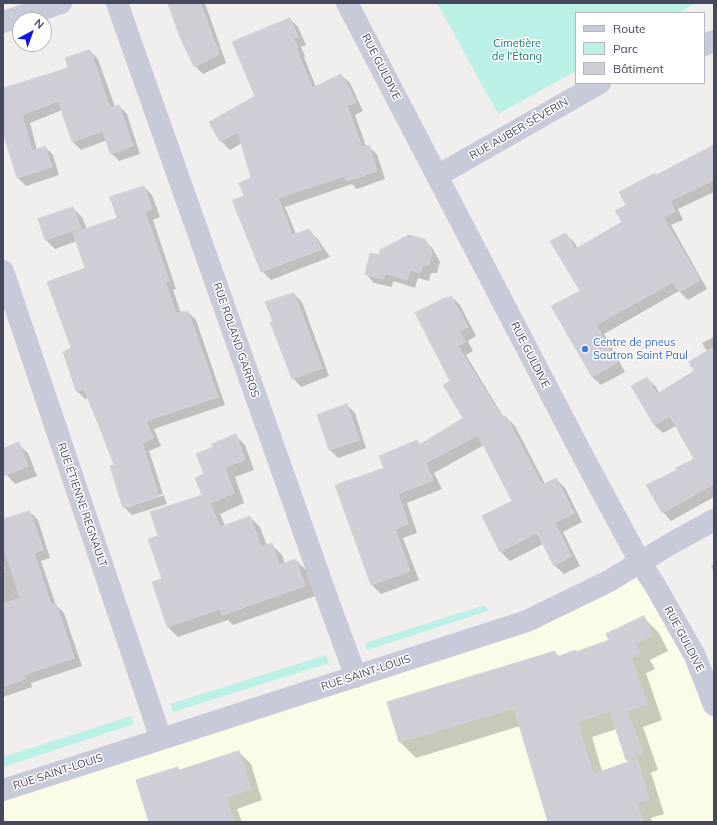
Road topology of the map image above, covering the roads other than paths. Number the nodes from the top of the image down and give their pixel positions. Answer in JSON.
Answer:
{"nodes":[{"id":1,"x":61,"y":3,"type":"edge"},
{"id":2,"x":117,"y":3,"type":"edge"},
{"id":3,"x":347,"y":3,"type":"edge"},
{"id":4,"x":3,"y":22,"type":"edge"},
{"id":5,"x":714,"y":40,"type":"edge"},
{"id":6,"x":705,"y":44,"type":"edge"},
{"id":7,"x":598,"y":84,"type":"edge"},
{"id":8,"x":437,"y":176,"type":"junction"},
{"id":9,"x":3,"y":271,"type":"edge"},
{"id":10,"x":714,"y":520,"type":"edge"},
{"id":11,"x":640,"y":562,"type":"junction"},
{"id":12,"x":356,"y":677,"type":"junction"},
{"id":13,"x":714,"y":705,"type":"edge"},
{"id":14,"x":161,"y":739,"type":"junction"},
{"id":15,"x":3,"y":790,"type":"edge"}],
"edges":[{"from":1,"to":4,"type":"street"},
{"from":2,"to":12,"type":"street","name":"RUE ROLAND GARROS"},
{"from":3,"to":8,"type":"street","name":"RUE GULDIVE"},
{"from":5,"to":6,"type":"street"},
{"from":7,"to":8,"type":"street","name":"RUE AUBER SÉVERIN"},
{"from":8,"to":11,"type":"street","name":"RUE GULDIVE"},
{"from":9,"to":14,"type":"street","name":"RUE ÉTIENNE REGNAULT"},
{"from":10,"to":11,"type":"street","name":"RUE SAINT-LOUIS"},
{"from":11,"to":12,"type":"street","name":"RUE SAINT-LOUIS"},
{"from":11,"to":13,"type":"street","name":"RUE GULDIVE"},
{"from":12,"to":14,"type":"street","name":"RUE SAINT-LOUIS"},
{"from":14,"to":15,"type":"street","name":"RUE SAINT-LOUIS"}]}
